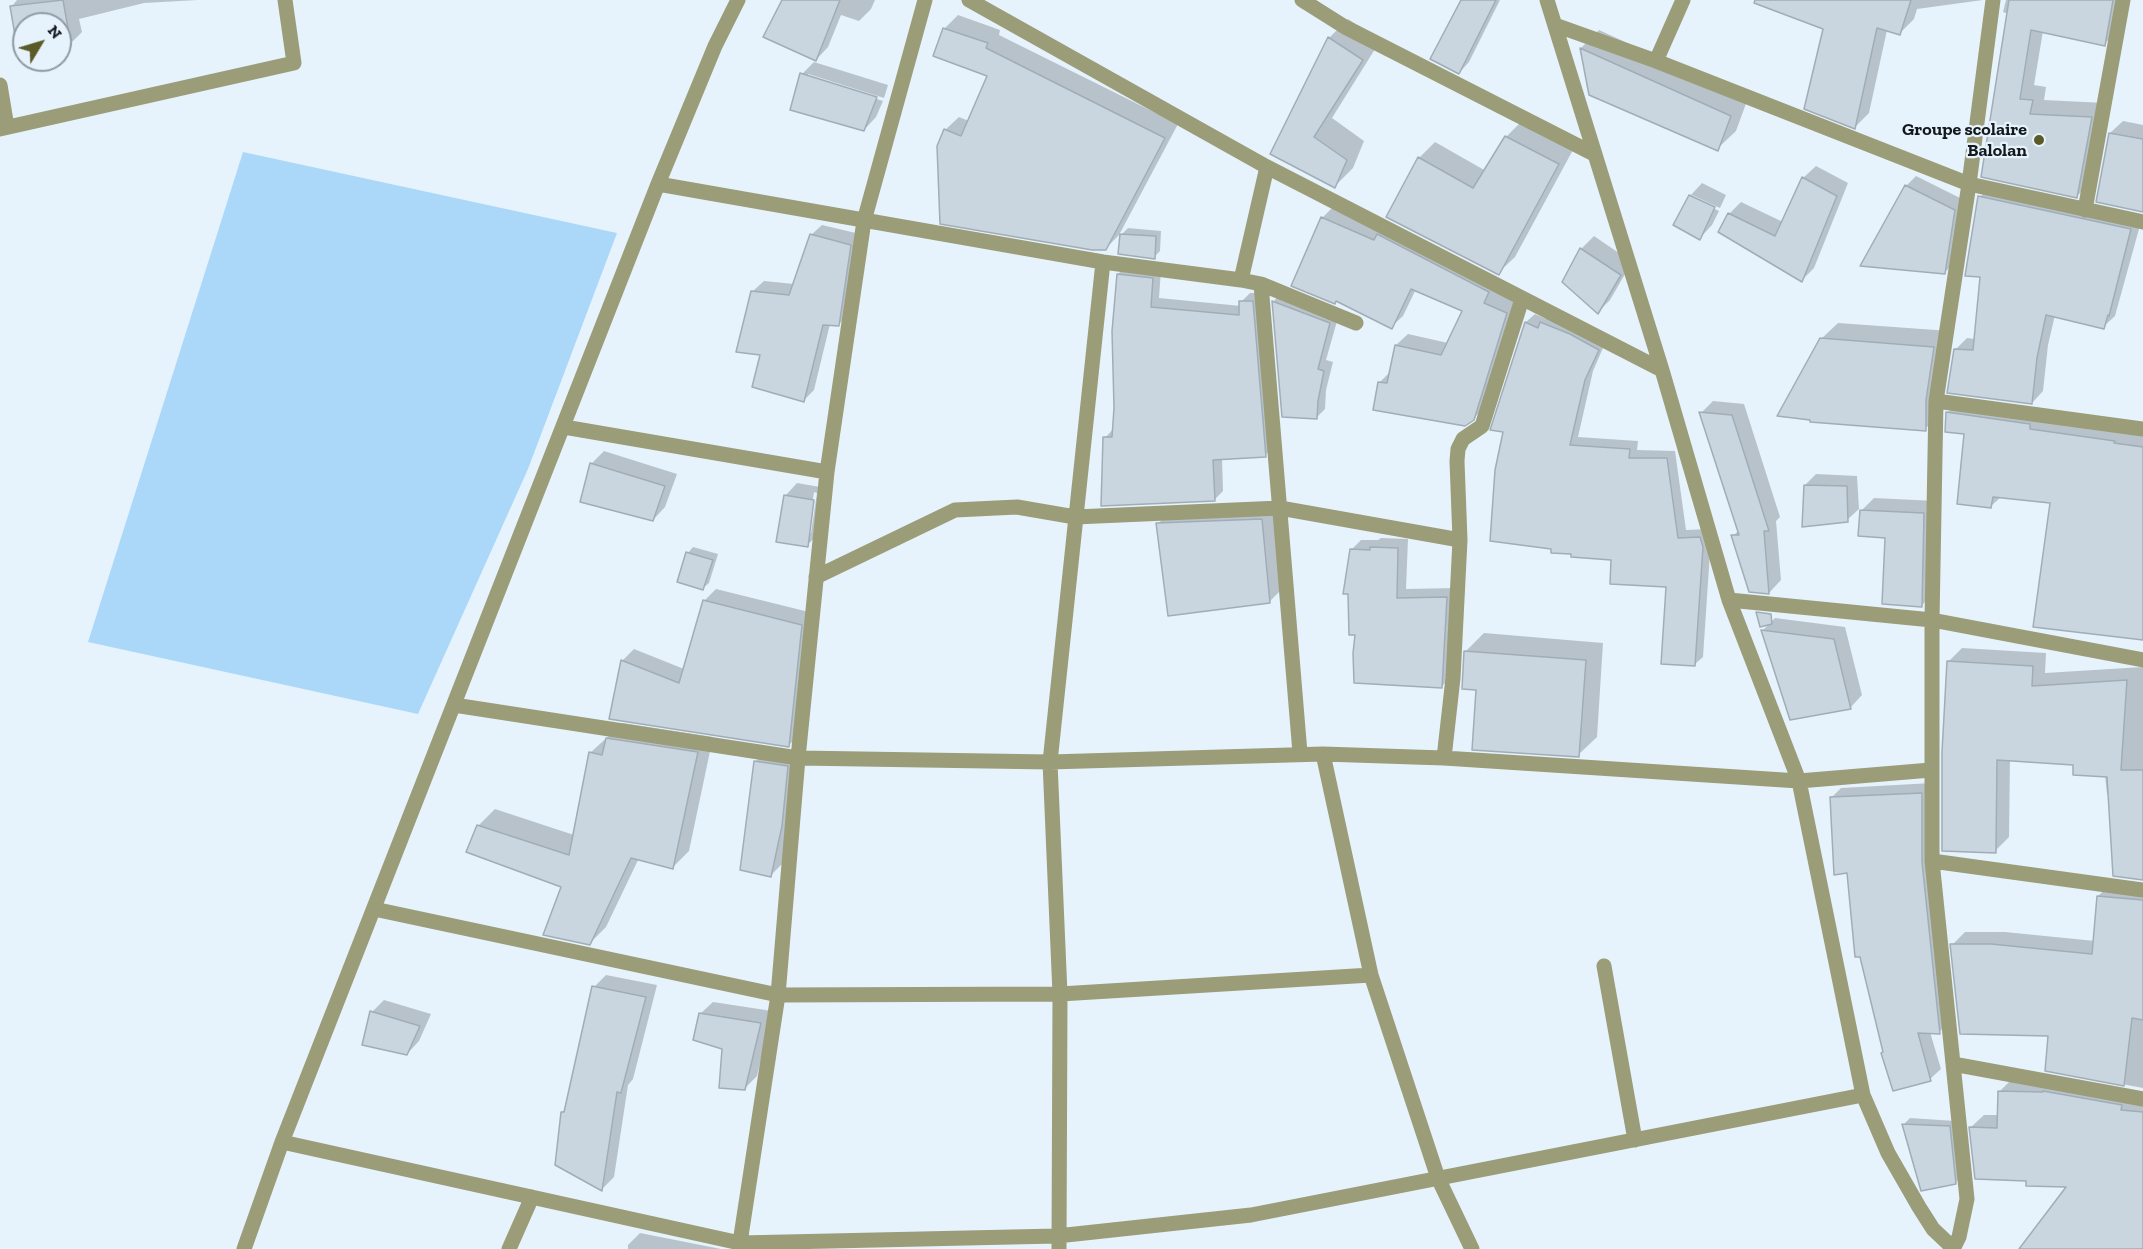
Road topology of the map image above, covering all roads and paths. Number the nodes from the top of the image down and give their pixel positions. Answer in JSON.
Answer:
{"nodes":[{"id":1,"x":285,"y":0,"type":"edge"},
{"id":2,"x":738,"y":0,"type":"edge"},
{"id":3,"x":926,"y":0,"type":"edge"},
{"id":4,"x":969,"y":0,"type":"edge"},
{"id":5,"x":1302,"y":0,"type":"edge"},
{"id":6,"x":1547,"y":0,"type":"edge"},
{"id":7,"x":1683,"y":0,"type":"edge"},
{"id":8,"x":1993,"y":0,"type":"edge"},
{"id":9,"x":2123,"y":0,"type":"edge"},
{"id":10,"x":1555,"y":25,"type":"junction"},
{"id":11,"x":1656,"y":61,"type":"junction"},
{"id":12,"x":0,"y":85,"type":"edge"},
{"id":13,"x":3,"y":128,"type":"edge"},
{"id":14,"x":1594,"y":154,"type":"junction"},
{"id":15,"x":1267,"y":167,"type":"junction"},
{"id":16,"x":658,"y":184,"type":"junction"},
{"id":17,"x":1969,"y":184,"type":"junction"},
{"id":18,"x":2085,"y":210,"type":"junction"},
{"id":19,"x":864,"y":220,"type":"junction"},
{"id":20,"x":2143,"y":222,"type":"edge"},
{"id":21,"x":1103,"y":262,"type":"junction"},
{"id":22,"x":1241,"y":280,"type":"junction"},
{"id":23,"x":1261,"y":284,"type":"junction"},
{"id":24,"x":1522,"y":299,"type":"junction"},
{"id":25,"x":1356,"y":323,"type":"dead end"},
{"id":26,"x":1662,"y":370,"type":"junction"},
{"id":27,"x":1936,"y":401,"type":"junction"},
{"id":28,"x":564,"y":427,"type":"junction"},
{"id":29,"x":2143,"y":429,"type":"edge"},
{"id":30,"x":827,"y":472,"type":"junction"},
{"id":31,"x":1280,"y":508,"type":"junction"},
{"id":32,"x":1075,"y":517,"type":"junction"},
{"id":33,"x":1460,"y":540,"type":"junction"},
{"id":34,"x":816,"y":577,"type":"junction"},
{"id":35,"x":1729,"y":600,"type":"junction"},
{"id":36,"x":1932,"y":620,"type":"junction"},
{"id":37,"x":2143,"y":660,"type":"edge"},
{"id":38,"x":454,"y":705,"type":"junction"},
{"id":39,"x":1300,"y":753,"type":"junction"},
{"id":40,"x":1323,"y":753,"type":"junction"},
{"id":41,"x":798,"y":758,"type":"junction"},
{"id":42,"x":1444,"y":758,"type":"junction"},
{"id":43,"x":1050,"y":762,"type":"junction"},
{"id":44,"x":1931,"y":770,"type":"junction"},
{"id":45,"x":1799,"y":781,"type":"junction"},
{"id":46,"x":1932,"y":861,"type":"junction"},
{"id":47,"x":2143,"y":890,"type":"edge"},
{"id":48,"x":374,"y":909,"type":"junction"},
{"id":49,"x":1604,"y":966,"type":"dead end"},
{"id":50,"x":1371,"y":975,"type":"junction"},
{"id":51,"x":778,"y":994,"type":"junction"},
{"id":52,"x":1060,"y":994,"type":"junction"},
{"id":53,"x":1953,"y":1064,"type":"junction"},
{"id":54,"x":1863,"y":1095,"type":"junction"},
{"id":55,"x":2143,"y":1099,"type":"edge"},
{"id":56,"x":1635,"y":1140,"type":"junction"},
{"id":57,"x":282,"y":1142,"type":"junction"},
{"id":58,"x":1438,"y":1178,"type":"junction"},
{"id":59,"x":532,"y":1197,"type":"junction"},
{"id":60,"x":1058,"y":1242,"type":"edge"},
{"id":61,"x":740,"y":1246,"type":"edge"},
{"id":62,"x":244,"y":1249,"type":"edge"},
{"id":63,"x":509,"y":1249,"type":"edge"},
{"id":64,"x":1472,"y":1249,"type":"edge"},
{"id":65,"x":1953,"y":1249,"type":"edge"}],
"edges":[{"from":1,"to":13,"type":"street"},
{"from":2,"to":16,"type":"street"},
{"from":3,"to":19,"type":"street"},
{"from":4,"to":15,"type":"street"},
{"from":5,"to":14,"type":"street"},
{"from":6,"to":10,"type":"street"},
{"from":7,"to":11,"type":"street"},
{"from":8,"to":17,"type":"street"},
{"from":9,"to":18,"type":"street"},
{"from":10,"to":11,"type":"street"},
{"from":10,"to":14,"type":"street"},
{"from":11,"to":17,"type":"street"},
{"from":12,"to":13,"type":"street"},
{"from":14,"to":26,"type":"street"},
{"from":15,"to":22,"type":"street"},
{"from":15,"to":24,"type":"street"},
{"from":16,"to":19,"type":"street"},
{"from":16,"to":28,"type":"street"},
{"from":17,"to":18,"type":"street"},
{"from":17,"to":27,"type":"street"},
{"from":18,"to":20,"type":"street"},
{"from":19,"to":21,"type":"street"},
{"from":19,"to":30,"type":"street"},
{"from":21,"to":22,"type":"street"},
{"from":21,"to":32,"type":"street"},
{"from":22,"to":23,"type":"street"},
{"from":23,"to":25,"type":"street"},
{"from":23,"to":31,"type":"street"},
{"from":24,"to":26,"type":"street"},
{"from":24,"to":33,"type":"street"},
{"from":26,"to":35,"type":"street"},
{"from":27,"to":29,"type":"street"},
{"from":27,"to":36,"type":"street"},
{"from":28,"to":30,"type":"street"},
{"from":28,"to":38,"type":"street"},
{"from":30,"to":34,"type":"street"},
{"from":31,"to":32,"type":"street"},
{"from":31,"to":33,"type":"street"},
{"from":31,"to":39,"type":"street"},
{"from":32,"to":34,"type":"street"},
{"from":32,"to":43,"type":"street"},
{"from":33,"to":42,"type":"street"},
{"from":34,"to":41,"type":"street"},
{"from":35,"to":36,"type":"street"},
{"from":35,"to":45,"type":"street"},
{"from":36,"to":37,"type":"street"},
{"from":36,"to":44,"type":"street"},
{"from":38,"to":41,"type":"street"},
{"from":38,"to":48,"type":"street"},
{"from":39,"to":40,"type":"street"},
{"from":39,"to":43,"type":"street"},
{"from":40,"to":42,"type":"street"},
{"from":40,"to":50,"type":"street"},
{"from":41,"to":43,"type":"street"},
{"from":41,"to":51,"type":"street"},
{"from":42,"to":45,"type":"street"},
{"from":43,"to":52,"type":"street"},
{"from":44,"to":45,"type":"street"},
{"from":44,"to":46,"type":"street"},
{"from":45,"to":54,"type":"street"},
{"from":46,"to":47,"type":"street"},
{"from":46,"to":53,"type":"street"},
{"from":48,"to":51,"type":"street"},
{"from":48,"to":57,"type":"street"},
{"from":49,"to":56,"type":"street"},
{"from":50,"to":52,"type":"street"},
{"from":50,"to":58,"type":"street"},
{"from":51,"to":52,"type":"street"},
{"from":51,"to":61,"type":"street"},
{"from":52,"to":60,"type":"street"},
{"from":53,"to":55,"type":"street"},
{"from":53,"to":65,"type":"street"},
{"from":54,"to":56,"type":"street"},
{"from":54,"to":65,"type":"street"},
{"from":56,"to":58,"type":"street"},
{"from":57,"to":59,"type":"street"},
{"from":57,"to":62,"type":"street"},
{"from":58,"to":60,"type":"street"},
{"from":58,"to":64,"type":"street"},
{"from":59,"to":61,"type":"street"},
{"from":59,"to":63,"type":"street"},
{"from":60,"to":61,"type":"street"}]}
